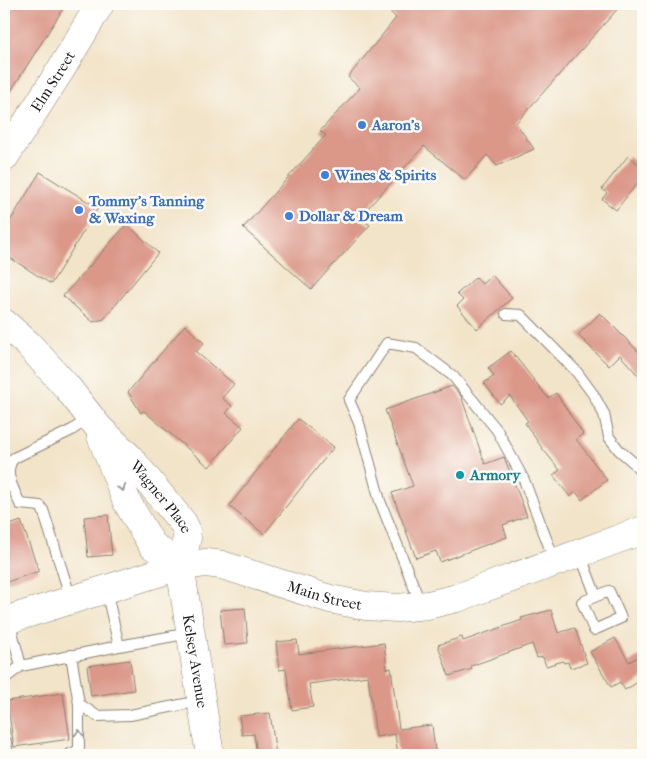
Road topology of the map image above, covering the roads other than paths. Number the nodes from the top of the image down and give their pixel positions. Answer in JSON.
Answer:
{"nodes":[{"id":1,"x":100,"y":4,"type":"edge"},
{"id":2,"x":4,"y":158,"type":"edge"},
{"id":3,"x":506,"y":314,"type":"dead end"},
{"id":4,"x":4,"y":323,"type":"edge"},
{"id":5,"x":94,"y":422,"type":"junction"},
{"id":6,"x":643,"y":474,"type":"edge"},
{"id":7,"x":643,"y":530,"type":"edge"},
{"id":8,"x":580,"y":553,"type":"junction"},
{"id":9,"x":555,"y":562,"type":"junction"},
{"id":10,"x":180,"y":566,"type":"junction"},
{"id":11,"x":106,"y":589,"type":"junction"},
{"id":12,"x":596,"y":596,"type":"dead end"},
{"id":13,"x":72,"y":600,"type":"junction"},
{"id":14,"x":421,"y":606,"type":"junction"},
{"id":15,"x":6,"y":620,"type":"edge"},
{"id":16,"x":190,"y":633,"type":"junction"},
{"id":17,"x":118,"y":646,"type":"junction"},
{"id":18,"x":72,"y":655,"type":"junction"},
{"id":19,"x":22,"y":666,"type":"junction"},
{"id":20,"x":4,"y":679,"type":"edge"},
{"id":21,"x":201,"y":701,"type":"junction"},
{"id":22,"x":79,"y":704,"type":"junction"},
{"id":23,"x":4,"y":732,"type":"edge"},
{"id":24,"x":8,"y":755,"type":"edge"},
{"id":25,"x":68,"y":755,"type":"edge"},
{"id":26,"x":210,"y":755,"type":"edge"}],
"edges":[{"from":1,"to":2,"type":"main road","name":"Elm Street"},
{"from":3,"to":6,"type":"lane"},
{"from":4,"to":5,"type":"main road","name":"Wagner Place"},
{"from":5,"to":10,"type":"main road","name":"Wagner Place","one_way":true},
{"from":5,"to":10,"type":"main road","name":"Wagner Place"},
{"from":5,"to":13,"type":"lane"},
{"from":7,"to":8,"type":"main road","name":"Main Street"},
{"from":8,"to":9,"type":"main road","name":"Main Street"},
{"from":8,"to":12,"type":"lane"},
{"from":9,"to":14,"type":"main road","name":"Main Street"},
{"from":9,"to":14,"type":"lane"},
{"from":10,"to":11,"type":"main road","name":"Main Street"},
{"from":10,"to":14,"type":"main road","name":"Main Street"},
{"from":10,"to":16,"type":"main road","name":"Kelsey Avenue"},
{"from":11,"to":13,"type":"main road","name":"Main Street"},
{"from":11,"to":17,"type":"lane"},
{"from":13,"to":15,"type":"main road","name":"Main Street"},
{"from":15,"to":19,"type":"lane"},
{"from":16,"to":17,"type":"lane"},
{"from":16,"to":21,"type":"main road","name":"Kelsey Avenue"},
{"from":17,"to":18,"type":"lane"},
{"from":18,"to":19,"type":"lane"},
{"from":18,"to":22,"type":"lane"},
{"from":19,"to":20,"type":"lane"},
{"from":21,"to":22,"type":"lane"},
{"from":21,"to":26,"type":"main road","name":"Kelsey Avenue"},
{"from":25,"to":22,"type":"lane","one_way":true},
{"from":23,"to":24,"type":"lane"}]}
